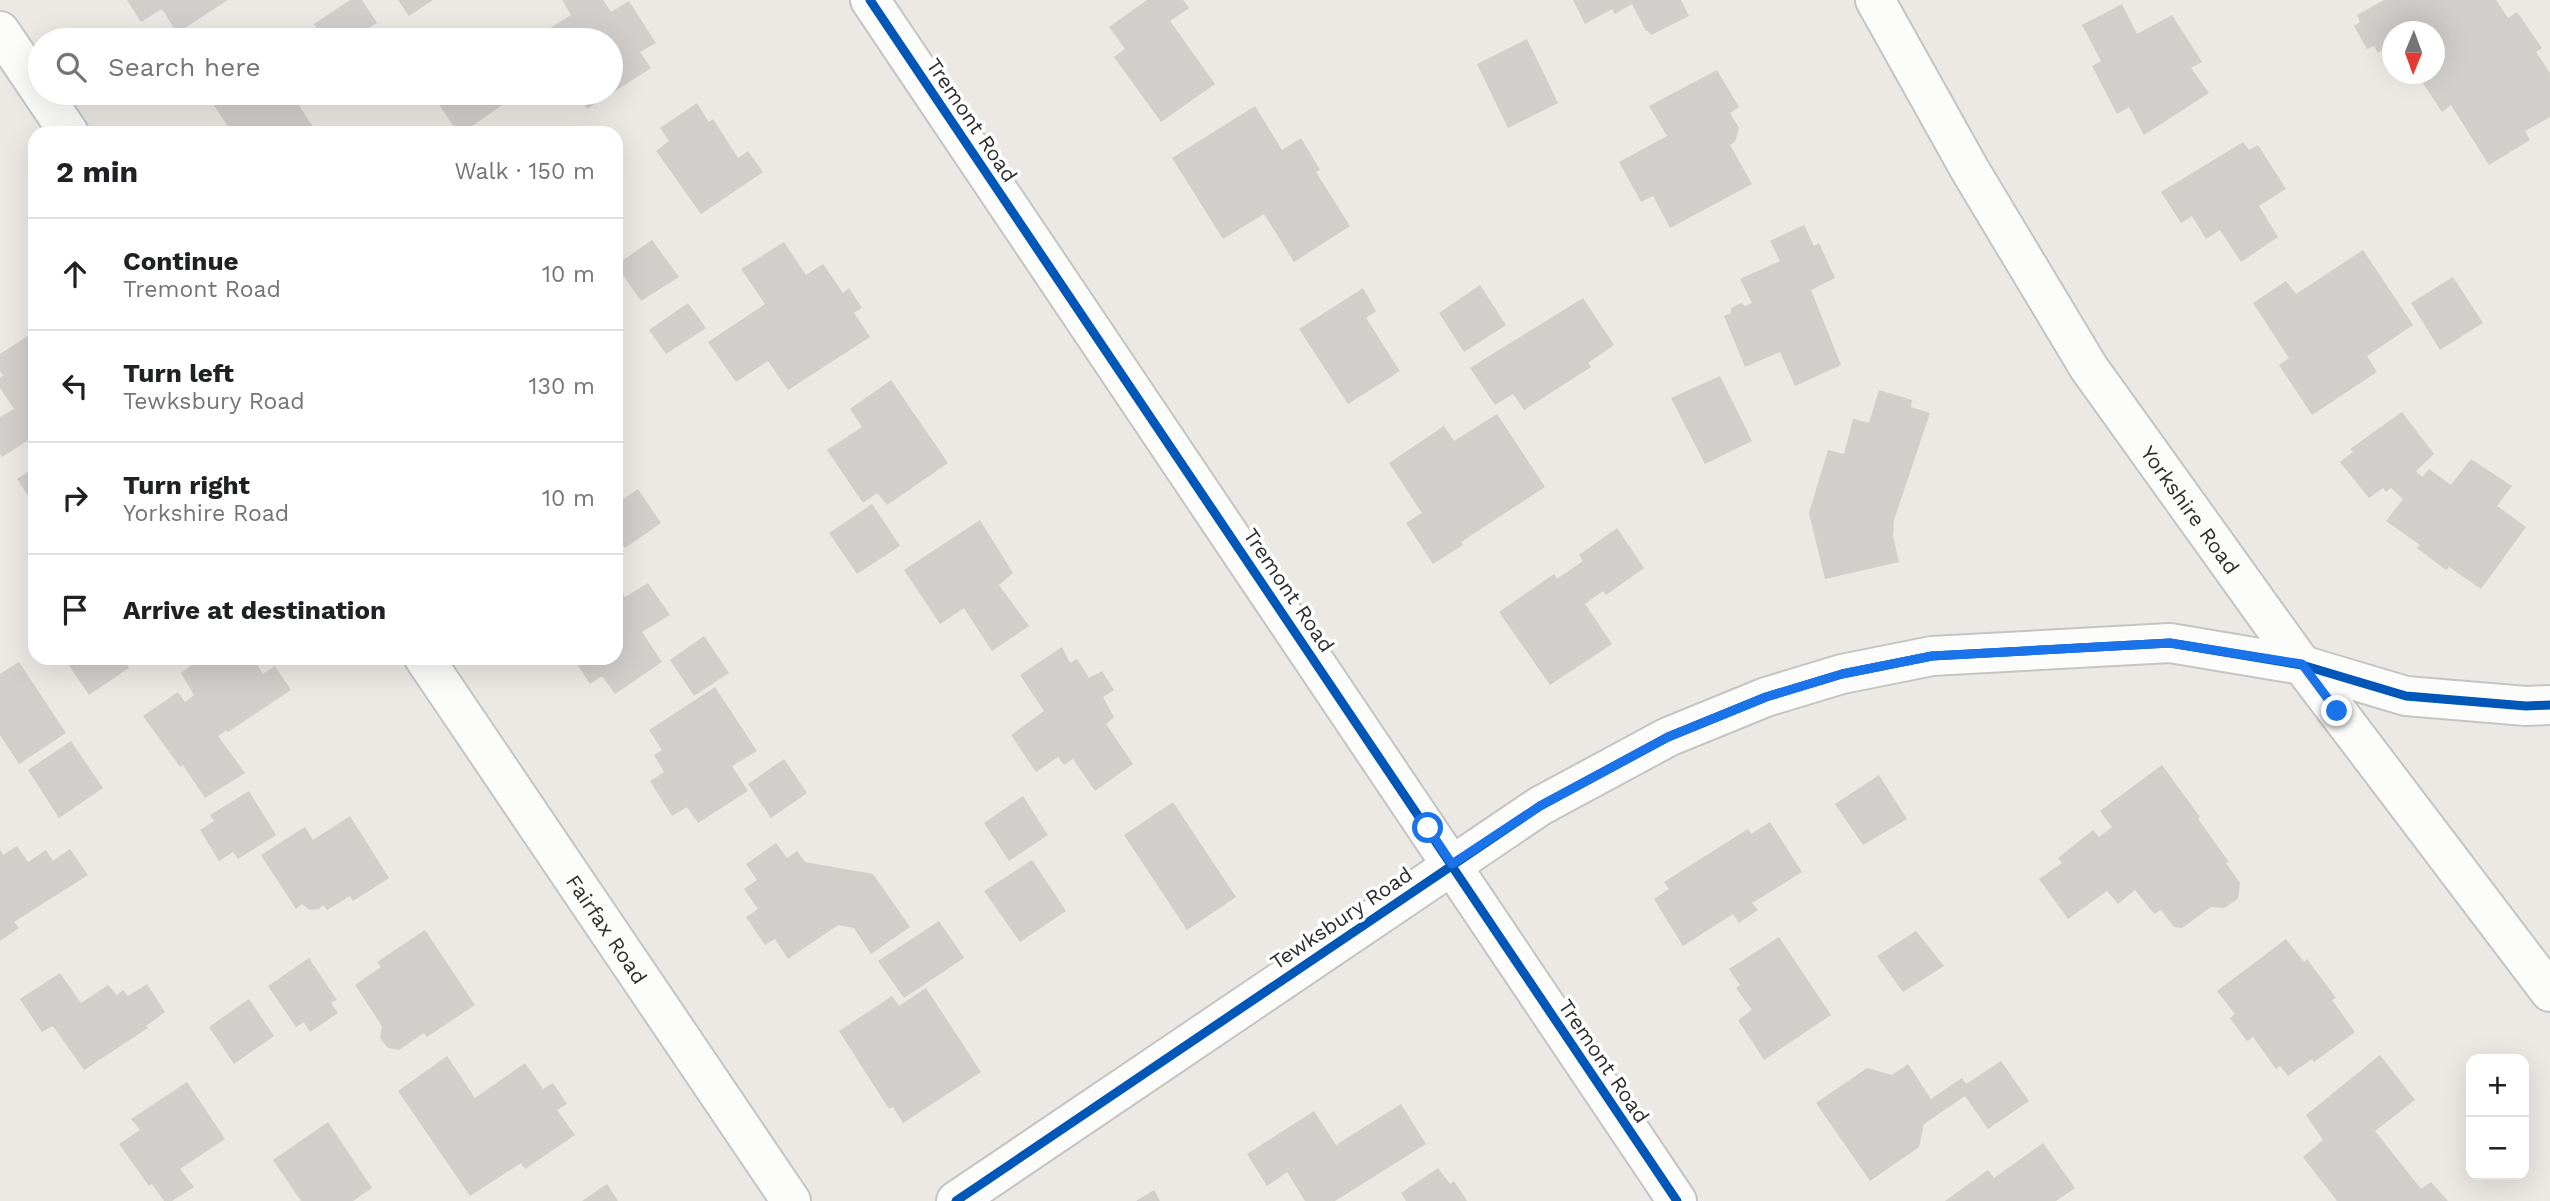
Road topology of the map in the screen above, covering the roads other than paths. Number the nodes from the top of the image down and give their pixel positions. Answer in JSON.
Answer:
{"nodes":[{"id":1,"x":870,"y":0,"type":"edge"},
{"id":2,"x":1875,"y":0,"type":"edge"},
{"id":3,"x":0,"y":31,"type":"edge"},
{"id":4,"x":28,"y":73,"type":"edge"},
{"id":5,"x":50,"y":105,"type":"edge"},
{"id":6,"x":64,"y":126,"type":"edge"},
{"id":7,"x":2302,"y":664,"type":"junction"},
{"id":8,"x":429,"y":665,"type":"edge"},
{"id":9,"x":2550,"y":705,"type":"edge"},
{"id":10,"x":1452,"y":864,"type":"junction"},
{"id":11,"x":2550,"y":992,"type":"edge"},
{"id":12,"x":791,"y":1201,"type":"edge"},
{"id":13,"x":956,"y":1201,"type":"edge"},
{"id":14,"x":1677,"y":1201,"type":"edge"}],
"edges":[{"from":1,"to":10,"type":"street","name":"Tremont Road"},
{"from":2,"to":7,"type":"street","name":"Yorkshire Road"},
{"from":3,"to":4,"type":"street"},
{"from":5,"to":6,"type":"street"},
{"from":7,"to":9,"type":"street","name":"Tewksbury Road"},
{"from":7,"to":10,"type":"street","name":"Tewksbury Road"},
{"from":7,"to":11,"type":"street","name":"Yorkshire Road"},
{"from":8,"to":12,"type":"street","name":"Fairfax Road"},
{"from":10,"to":13,"type":"street","name":"Tewksbury Road"},
{"from":10,"to":14,"type":"street","name":"Tremont Road"}]}
